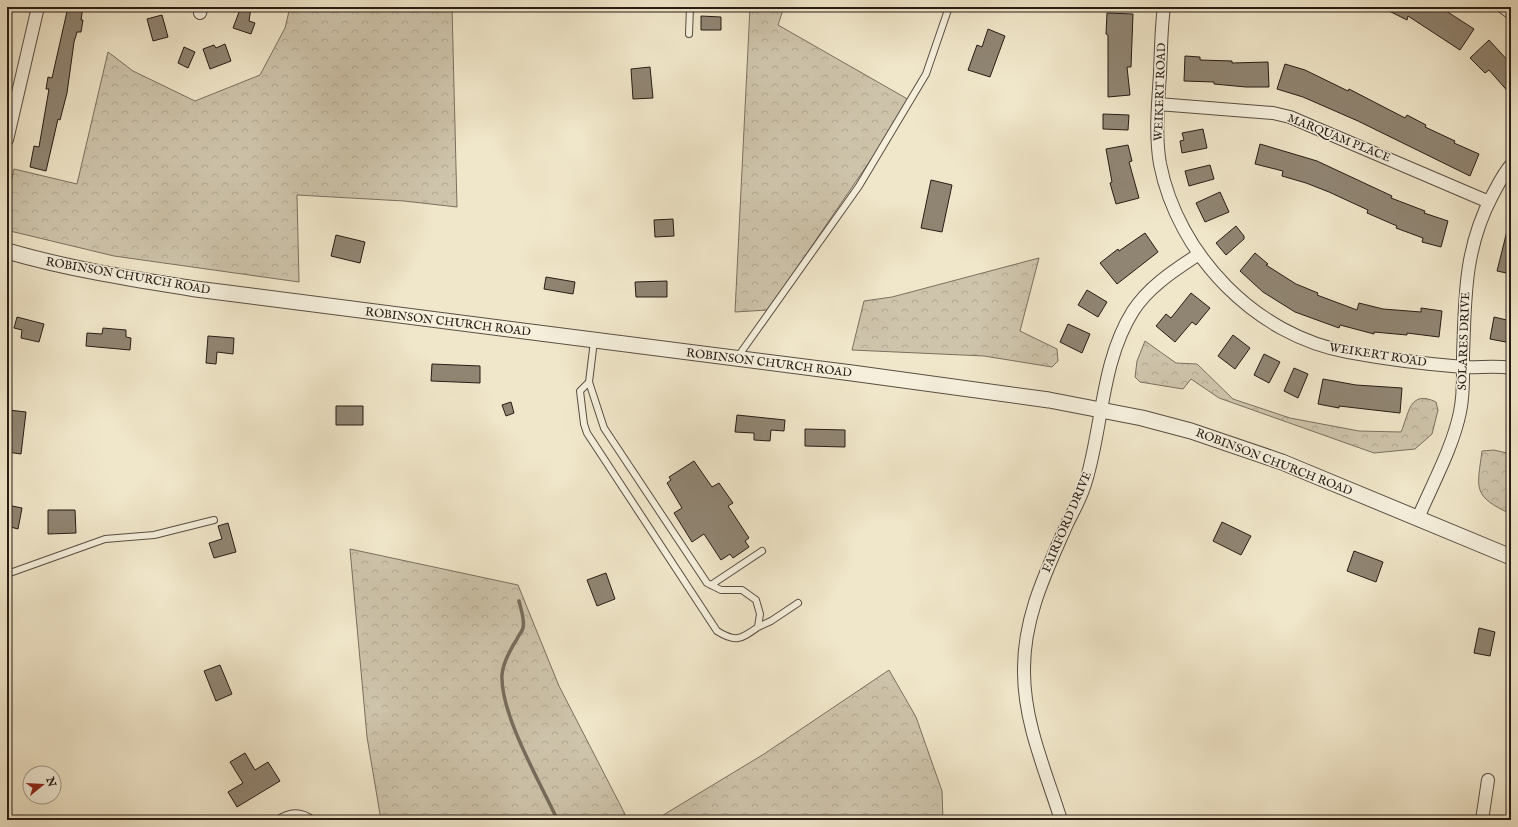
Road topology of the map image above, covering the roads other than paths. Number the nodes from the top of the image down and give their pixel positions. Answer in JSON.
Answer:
{"nodes":[{"id":1,"x":38,"y":7,"type":"edge"},
{"id":2,"x":690,"y":7,"type":"edge"},
{"id":3,"x":949,"y":7,"type":"edge"},
{"id":4,"x":1164,"y":7,"type":"edge"},
{"id":5,"x":1503,"y":7,"type":"edge"},
{"id":6,"x":1511,"y":13,"type":"edge"},
{"id":7,"x":689,"y":34,"type":"dead end"},
{"id":8,"x":1158,"y":104,"type":"junction"},
{"id":9,"x":11,"y":106,"type":"edge"},
{"id":10,"x":7,"y":140,"type":"edge"},
{"id":11,"x":1511,"y":165,"type":"edge"},
{"id":12,"x":1489,"y":202,"type":"junction"},
{"id":13,"x":7,"y":251,"type":"edge"},
{"id":14,"x":1199,"y":254,"type":"junction"},
{"id":15,"x":594,"y":341,"type":"junction"},
{"id":16,"x":736,"y":360,"type":"junction"},
{"id":17,"x":1463,"y":367,"type":"junction"},
{"id":18,"x":1511,"y":368,"type":"edge"},
{"id":19,"x":589,"y":382,"type":"junction"},
{"id":20,"x":1101,"y":410,"type":"junction"},
{"id":21,"x":1418,"y":518,"type":"junction"},
{"id":22,"x":214,"y":520,"type":"dead end"},
{"id":23,"x":762,"y":551,"type":"dead end"},
{"id":24,"x":1511,"y":557,"type":"edge"},
{"id":25,"x":7,"y":574,"type":"edge"},
{"id":26,"x":711,"y":585,"type":"junction"},
{"id":27,"x":798,"y":603,"type":"dead end"},
{"id":28,"x":758,"y":627,"type":"junction"},
{"id":29,"x":1488,"y":780,"type":"dead end"},
{"id":30,"x":276,"y":820,"type":"edge"},
{"id":31,"x":313,"y":820,"type":"edge"},
{"id":32,"x":1061,"y":820,"type":"edge"},
{"id":33,"x":1482,"y":820,"type":"edge"}],
"edges":[{"from":1,"to":9,"type":"street"},
{"from":2,"to":7,"type":"lane"},
{"from":3,"to":16,"type":"lane"},
{"from":4,"to":8,"type":"street","name":"WEIKERT ROAD"},
{"from":5,"to":6,"type":"street"},
{"from":8,"to":12,"type":"street","name":"MARQUAM PLACE"},
{"from":8,"to":14,"type":"street","name":"WEIKERT ROAD"},
{"from":9,"to":10,"type":"street"},
{"from":11,"to":12,"type":"street","name":"SOLARES DRIVE"},
{"from":12,"to":17,"type":"street","name":"SOLARES DRIVE"},
{"from":13,"to":15,"type":"street","name":"ROBINSON CHURCH ROAD"},
{"from":14,"to":17,"type":"street","name":"WEIKERT ROAD"},
{"from":14,"to":20,"type":"street","name":"FAIRFORD DRIVE"},
{"from":15,"to":16,"type":"street","name":"ROBINSON CHURCH ROAD"},
{"from":15,"to":19,"type":"lane"},
{"from":16,"to":20,"type":"street","name":"ROBINSON CHURCH ROAD"},
{"from":17,"to":18,"type":"street","name":"WEIKERT ROAD"},
{"from":17,"to":21,"type":"street","name":"SOLARES DRIVE"},
{"from":19,"to":26,"type":"lane"},
{"from":19,"to":28,"type":"lane"},
{"from":20,"to":21,"type":"street","name":"ROBINSON CHURCH ROAD"},
{"from":20,"to":32,"type":"street","name":"FAIRFORD DRIVE"},
{"from":21,"to":24,"type":"street","name":"ROBINSON CHURCH ROAD"},
{"from":22,"to":25,"type":"lane"},
{"from":23,"to":26,"type":"lane"},
{"from":26,"to":28,"type":"lane"},
{"from":27,"to":28,"type":"lane"},
{"from":29,"to":33,"type":"street"},
{"from":30,"to":31,"type":"lane"}]}
